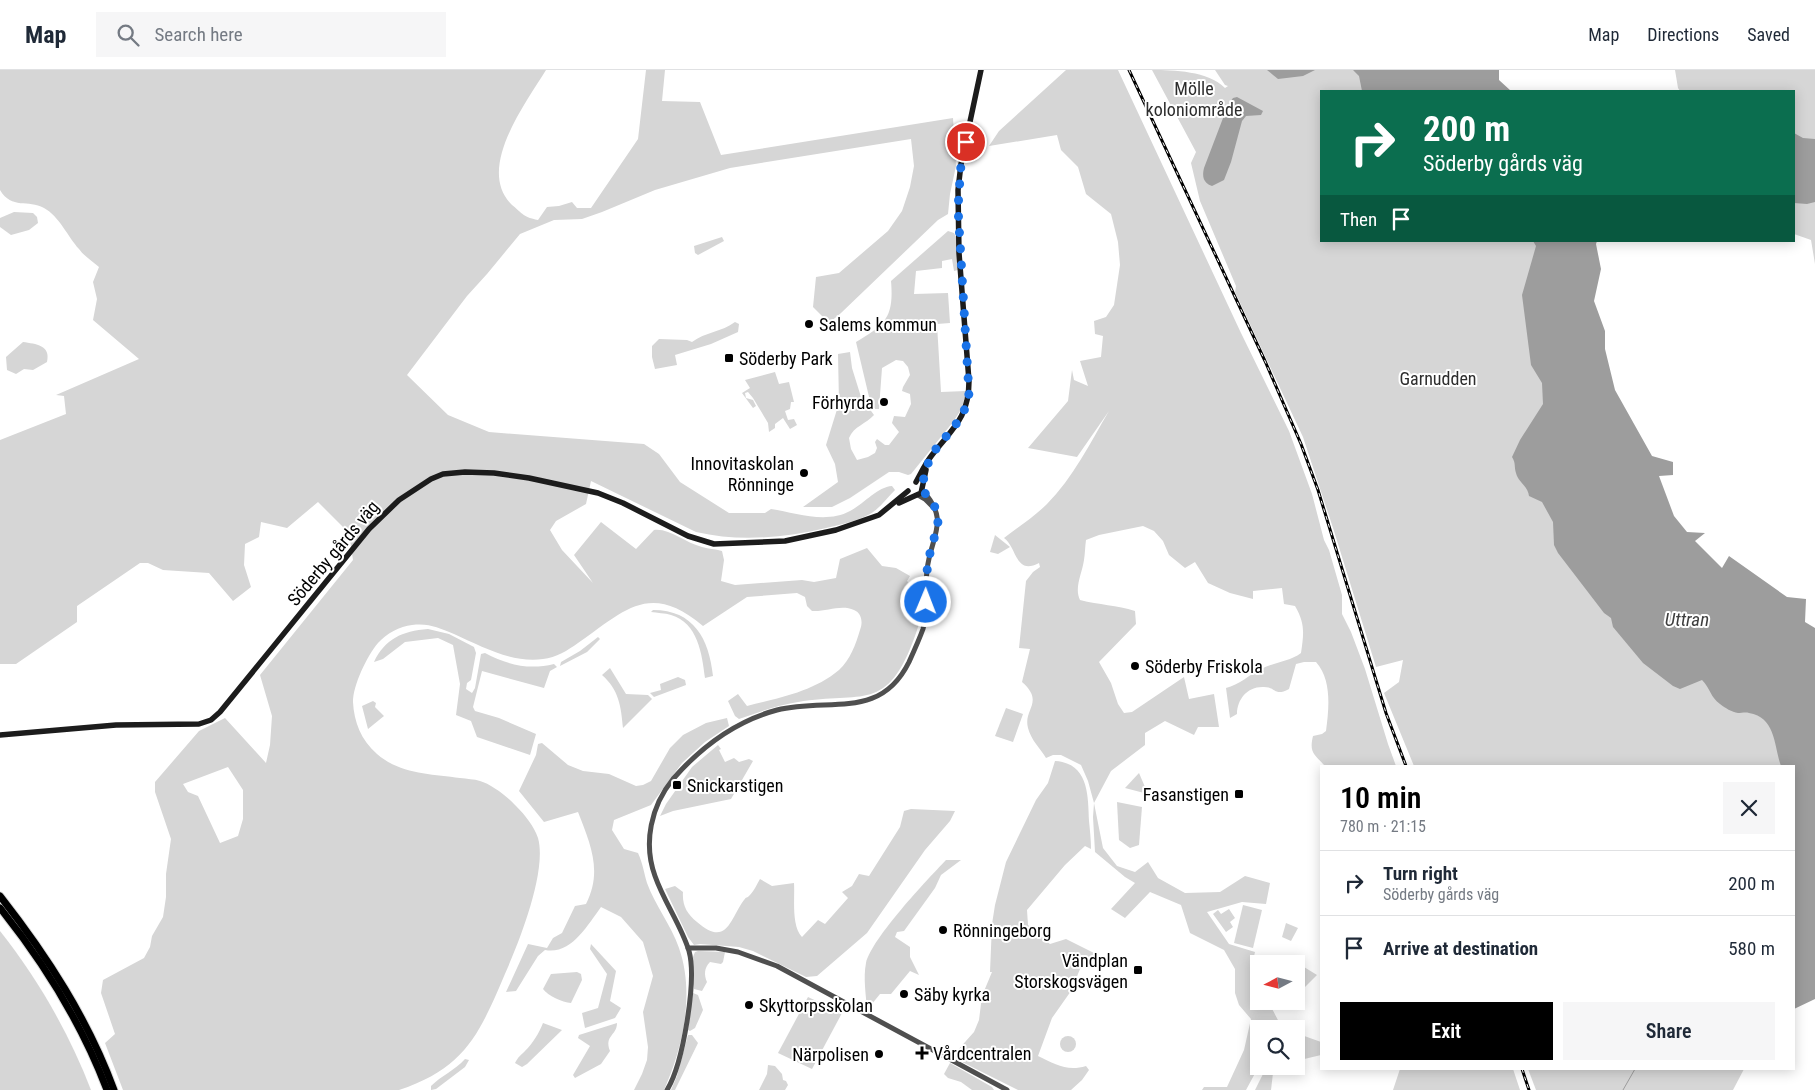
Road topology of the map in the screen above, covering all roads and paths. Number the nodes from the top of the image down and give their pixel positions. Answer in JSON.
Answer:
{"nodes":[{"id":1,"x":981,"y":70,"type":"edge"},
{"id":2,"x":919,"y":490,"type":"junction"},
{"id":3,"x":908,"y":491,"type":"junction"},
{"id":4,"x":888,"y":509,"type":"junction"},
{"id":5,"x":0,"y":735,"type":"edge"},
{"id":6,"x":0,"y":896,"type":"edge"},
{"id":7,"x":0,"y":908,"type":"edge"},
{"id":8,"x":688,"y":948,"type":"junction"},
{"id":9,"x":1003,"y":1089,"type":"edge"},
{"id":10,"x":107,"y":1090,"type":"edge"},
{"id":11,"x":114,"y":1090,"type":"edge"},
{"id":12,"x":667,"y":1090,"type":"edge"}],
"edges":[{"from":1,"to":2,"type":"main road"},
{"from":2,"to":3,"type":"main road"},
{"from":2,"to":3,"type":"main road","name":"Söderby gårds väg"},
{"from":2,"to":4,"type":"main road","name":"Söderby gårds väg"},
{"from":2,"to":8,"type":"street"},
{"from":3,"to":4,"type":"main road","name":"Söderby gårds väg"},
{"from":4,"to":5,"type":"main road","name":"Söderby gårds väg"},
{"from":6,"to":11,"type":"highway"},
{"from":7,"to":10,"type":"highway"},
{"from":8,"to":9,"type":"street"},
{"from":8,"to":12,"type":"street"}]}
